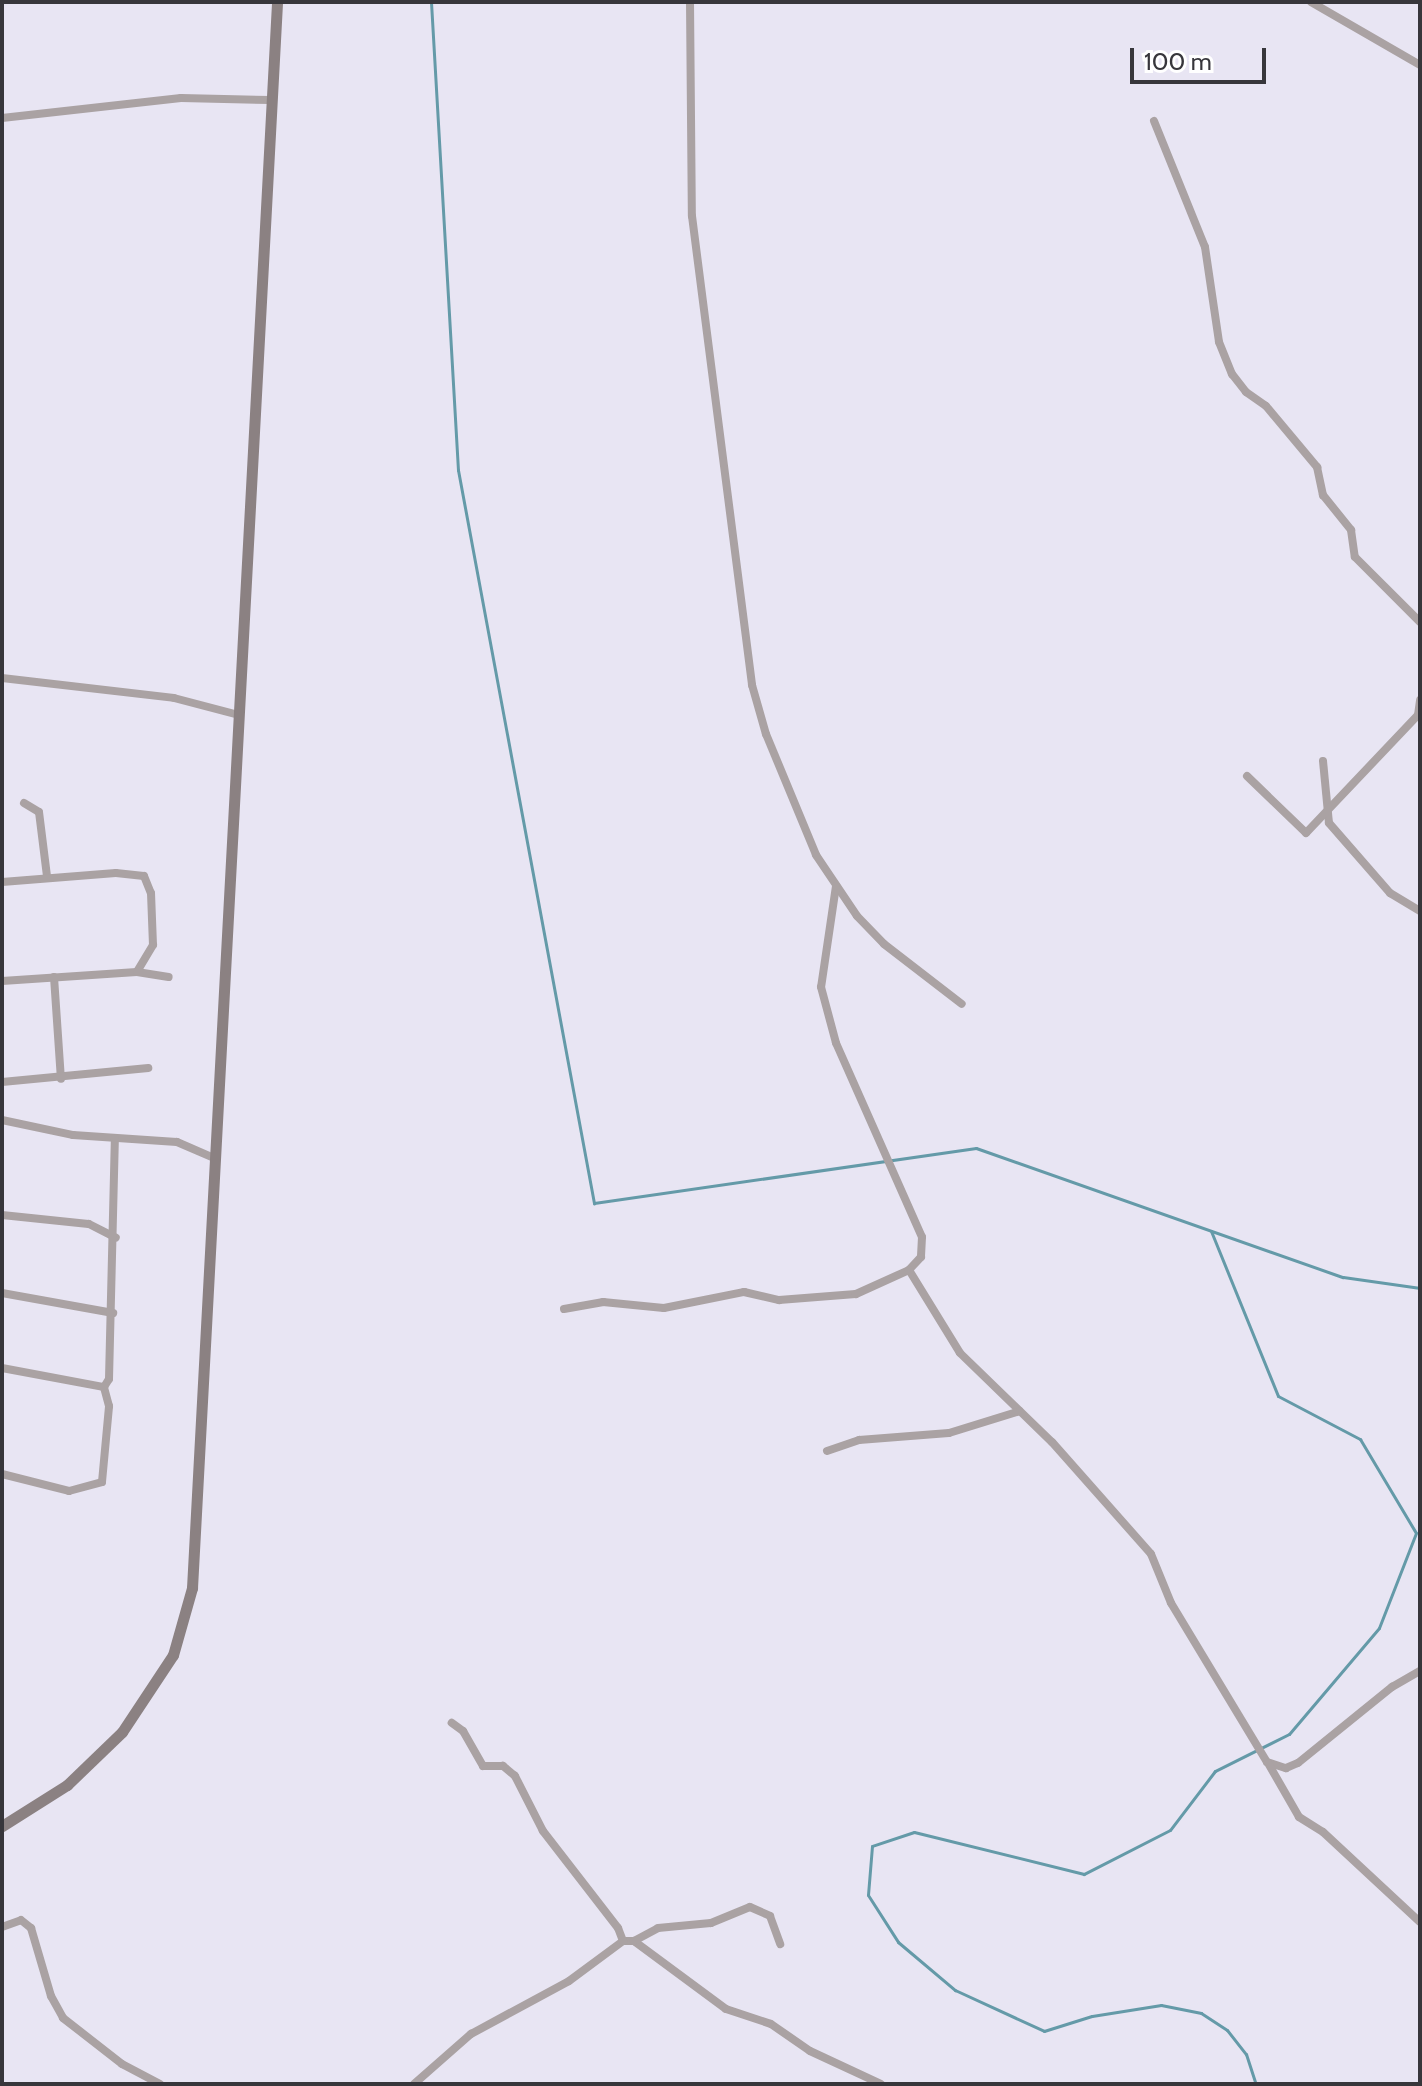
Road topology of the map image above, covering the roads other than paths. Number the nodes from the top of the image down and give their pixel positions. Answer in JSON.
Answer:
{"nodes":[{"id":1,"x":277,"y":2,"type":"edge"},
{"id":2,"x":690,"y":2,"type":"edge"},
{"id":3,"x":1311,"y":2,"type":"edge"},
{"id":4,"x":1420,"y":65,"type":"edge"},
{"id":5,"x":271,"y":100,"type":"junction"},
{"id":6,"x":2,"y":118,"type":"edge"},
{"id":7,"x":1154,"y":121,"type":"dead end"},
{"id":8,"x":1420,"y":622,"type":"edge"},
{"id":9,"x":2,"y":678,"type":"edge"},
{"id":10,"x":1420,"y":700,"type":"edge"},
{"id":11,"x":239,"y":715,"type":"junction"},
{"id":12,"x":1323,"y":761,"type":"dead end"},
{"id":13,"x":1247,"y":776,"type":"dead end"},
{"id":14,"x":24,"y":803,"type":"dead end"},
{"id":15,"x":1328,"y":804,"type":"junction"},
{"id":16,"x":47,"y":876,"type":"junction"},
{"id":17,"x":2,"y":882,"type":"edge"},
{"id":18,"x":835,"y":883,"type":"junction"},
{"id":19,"x":1420,"y":911,"type":"edge"},
{"id":20,"x":137,"y":972,"type":"junction"},
{"id":21,"x":54,"y":977,"type":"junction"},
{"id":22,"x":169,"y":977,"type":"dead end"},
{"id":23,"x":2,"y":981,"type":"edge"},
{"id":24,"x":962,"y":1004,"type":"dead end"},
{"id":25,"x":148,"y":1068,"type":"dead end"},
{"id":26,"x":61,"y":1079,"type":"junction"},
{"id":27,"x":2,"y":1082,"type":"edge"},
{"id":28,"x":2,"y":1120,"type":"edge"},
{"id":29,"x":115,"y":1138,"type":"junction"},
{"id":30,"x":214,"y":1158,"type":"junction"},
{"id":31,"x":2,"y":1215,"type":"edge"},
{"id":32,"x":116,"y":1238,"type":"junction"},
{"id":33,"x":909,"y":1270,"type":"junction"},
{"id":34,"x":2,"y":1293,"type":"edge"},
{"id":35,"x":564,"y":1309,"type":"dead end"},
{"id":36,"x":113,"y":1313,"type":"junction"},
{"id":37,"x":2,"y":1368,"type":"edge"},
{"id":38,"x":104,"y":1387,"type":"junction"},
{"id":39,"x":1020,"y":1411,"type":"junction"},
{"id":40,"x":827,"y":1451,"type":"dead end"},
{"id":41,"x":2,"y":1474,"type":"edge"},
{"id":42,"x":1420,"y":1671,"type":"edge"},
{"id":43,"x":452,"y":1723,"type":"dead end"},
{"id":44,"x":1267,"y":1762,"type":"junction"},
{"id":45,"x":2,"y":1826,"type":"edge"},
{"id":46,"x":1420,"y":1922,"type":"edge"},
{"id":47,"x":2,"y":1927,"type":"edge"},
{"id":48,"x":623,"y":1941,"type":"junction"},
{"id":49,"x":634,"y":1941,"type":"junction"},
{"id":50,"x":780,"y":1944,"type":"dead end"},
{"id":51,"x":427,"y":2072,"type":"junction"},
{"id":52,"x":160,"y":2084,"type":"edge"},
{"id":53,"x":414,"y":2084,"type":"edge"},
{"id":54,"x":431,"y":2084,"type":"edge"},
{"id":55,"x":881,"y":2084,"type":"edge"}],
"edges":[{"from":1,"to":5,"type":"street"},
{"from":2,"to":18,"type":"street"},
{"from":3,"to":4,"type":"street"},
{"from":5,"to":6,"type":"street"},
{"from":5,"to":11,"type":"street"},
{"from":7,"to":8,"type":"street"},
{"from":9,"to":11,"type":"street"},
{"from":10,"to":15,"type":"street"},
{"from":11,"to":30,"type":"street"},
{"from":12,"to":15,"type":"street"},
{"from":13,"to":15,"type":"street"},
{"from":14,"to":16,"type":"street"},
{"from":15,"to":19,"type":"street"},
{"from":16,"to":17,"type":"street"},
{"from":16,"to":20,"type":"street"},
{"from":18,"to":24,"type":"street"},
{"from":18,"to":33,"type":"street"},
{"from":20,"to":21,"type":"street"},
{"from":20,"to":22,"type":"street"},
{"from":21,"to":23,"type":"street"},
{"from":21,"to":26,"type":"street"},
{"from":25,"to":26,"type":"street"},
{"from":26,"to":27,"type":"street"},
{"from":28,"to":29,"type":"street"},
{"from":29,"to":30,"type":"street"},
{"from":29,"to":32,"type":"street"},
{"from":30,"to":45,"type":"street"},
{"from":31,"to":32,"type":"street"},
{"from":32,"to":36,"type":"street"},
{"from":33,"to":35,"type":"street"},
{"from":33,"to":39,"type":"street"},
{"from":34,"to":36,"type":"street"},
{"from":36,"to":38,"type":"street"},
{"from":37,"to":38,"type":"street"},
{"from":38,"to":41,"type":"street"},
{"from":39,"to":40,"type":"street"},
{"from":39,"to":44,"type":"street"},
{"from":42,"to":44,"type":"street"},
{"from":43,"to":48,"type":"street"},
{"from":44,"to":46,"type":"street"},
{"from":47,"to":52,"type":"street"},
{"from":48,"to":49,"type":"street"},
{"from":48,"to":51,"type":"street"},
{"from":49,"to":50,"type":"street"},
{"from":49,"to":55,"type":"street"},
{"from":51,"to":53,"type":"street"},
{"from":51,"to":54,"type":"street"}]}
